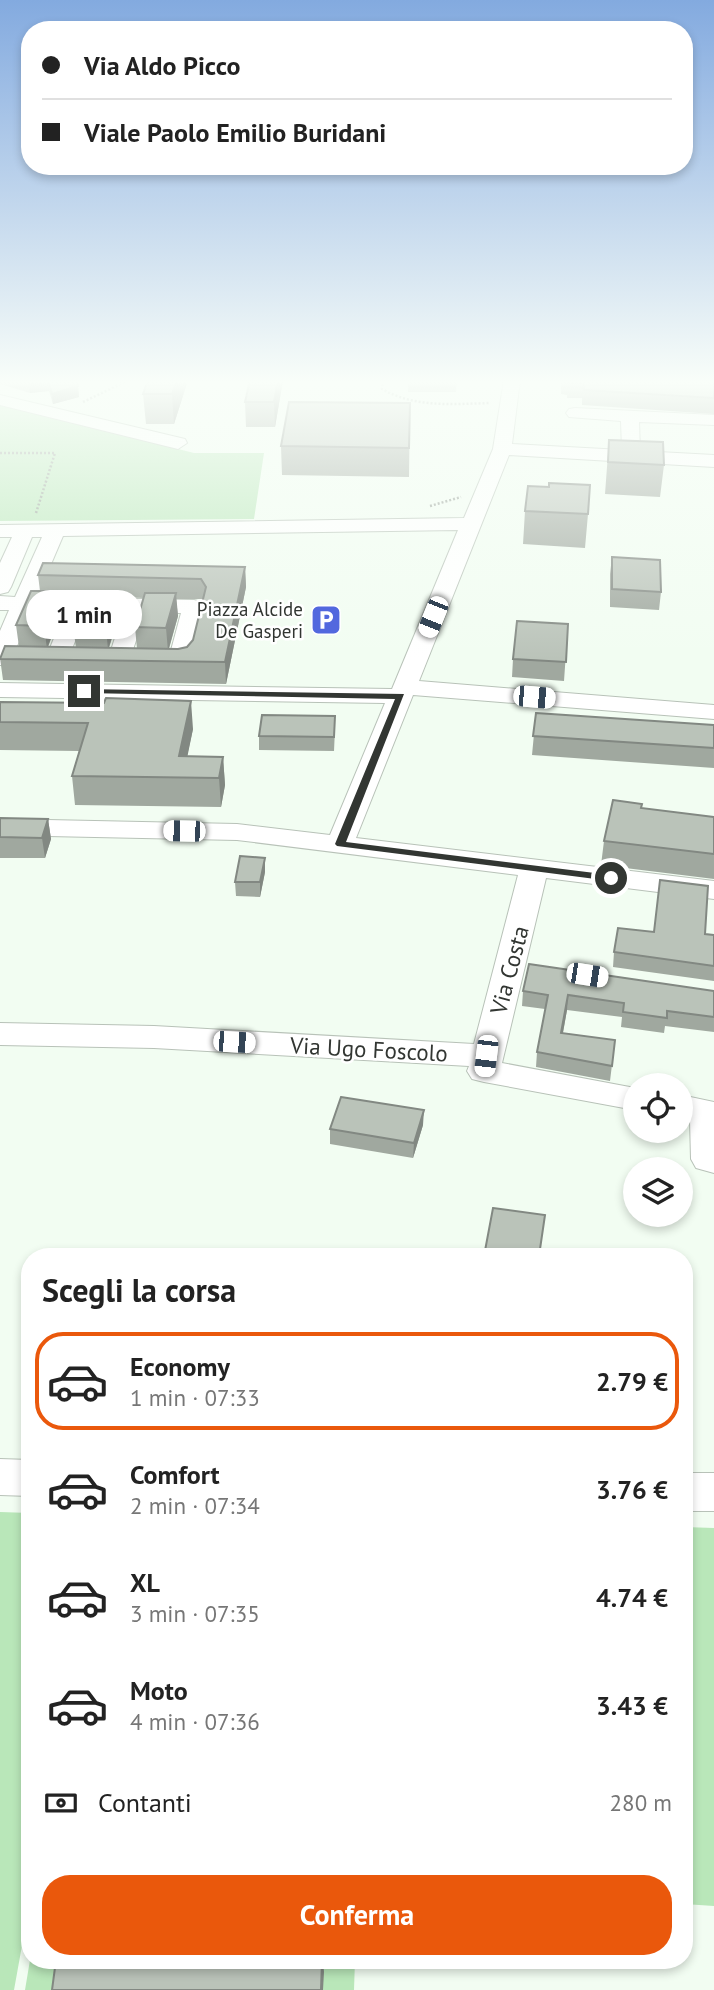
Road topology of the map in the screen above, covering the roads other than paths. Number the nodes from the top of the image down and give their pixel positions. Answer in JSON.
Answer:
{"nodes":[{"id":1,"x":492,"y":473,"type":"edge"},
{"id":2,"x":470,"y":524,"type":"junction"},
{"id":3,"x":29,"y":525,"type":"junction"},
{"id":4,"x":55,"y":530,"type":"junction"},
{"id":5,"x":0,"y":531,"type":"edge"},
{"id":6,"x":0,"y":587,"type":"edge"},
{"id":7,"x":0,"y":603,"type":"edge"},
{"id":8,"x":24,"y":604,"type":"junction"},
{"id":9,"x":78,"y":605,"type":"junction"},
{"id":10,"x":136,"y":606,"type":"junction"},
{"id":11,"x":0,"y":658,"type":"edge"},
{"id":12,"x":58,"y":659,"type":"junction"},
{"id":13,"x":120,"y":660,"type":"junction"},
{"id":14,"x":0,"y":690,"type":"edge"},
{"id":15,"x":400,"y":697,"type":"junction"},
{"id":16,"x":0,"y":701,"type":"edge"},
{"id":17,"x":714,"y":712,"type":"edge"},
{"id":18,"x":0,"y":827,"type":"edge"},
{"id":19,"x":340,"y":844,"type":"junction"},
{"id":20,"x":534,"y":868,"type":"junction"},
{"id":21,"x":714,"y":890,"type":"edge"},
{"id":22,"x":0,"y":1034,"type":"edge"},
{"id":23,"x":485,"y":1063,"type":"junction"},
{"id":24,"x":623,"y":1096,"type":"edge"},
{"id":25,"x":693,"y":1109,"type":"edge"},
{"id":26,"x":714,"y":1160,"type":"edge"},
{"id":27,"x":0,"y":1477,"type":"edge"},
{"id":28,"x":21,"y":1478,"type":"edge"},
{"id":29,"x":693,"y":1492,"type":"edge"},
{"id":30,"x":714,"y":1492,"type":"edge"}],
"edges":[{"from":1,"to":2,"type":"street"},
{"from":2,"to":4,"type":"street"},
{"from":2,"to":15,"type":"street"},
{"from":3,"to":4,"type":"street"},
{"from":3,"to":5,"type":"street"},
{"from":3,"to":6,"type":"street"},
{"from":4,"to":8,"type":"street"},
{"from":7,"to":8,"type":"street"},
{"from":8,"to":9,"type":"street"},
{"from":8,"to":11,"type":"street"},
{"from":9,"to":10,"type":"street"},
{"from":9,"to":12,"type":"street"},
{"from":10,"to":13,"type":"street"},
{"from":10,"to":13,"type":"street"},
{"from":11,"to":12,"type":"street"},
{"from":12,"to":13,"type":"street"},
{"from":14,"to":15,"type":"street"},
{"from":15,"to":16,"type":"street"},
{"from":15,"to":17,"type":"street"},
{"from":15,"to":19,"type":"street"},
{"from":18,"to":19,"type":"street"},
{"from":19,"to":20,"type":"street"},
{"from":20,"to":21,"type":"street"},
{"from":20,"to":23,"type":"street","name":"Via Costa"},
{"from":22,"to":23,"type":"street","name":"Via Ugo Foscolo"},
{"from":23,"to":24,"type":"street","name":"Via Ugo Foscolo"},
{"from":25,"to":26,"type":"street"},
{"from":27,"to":28,"type":"street"},
{"from":29,"to":30,"type":"street"}]}
